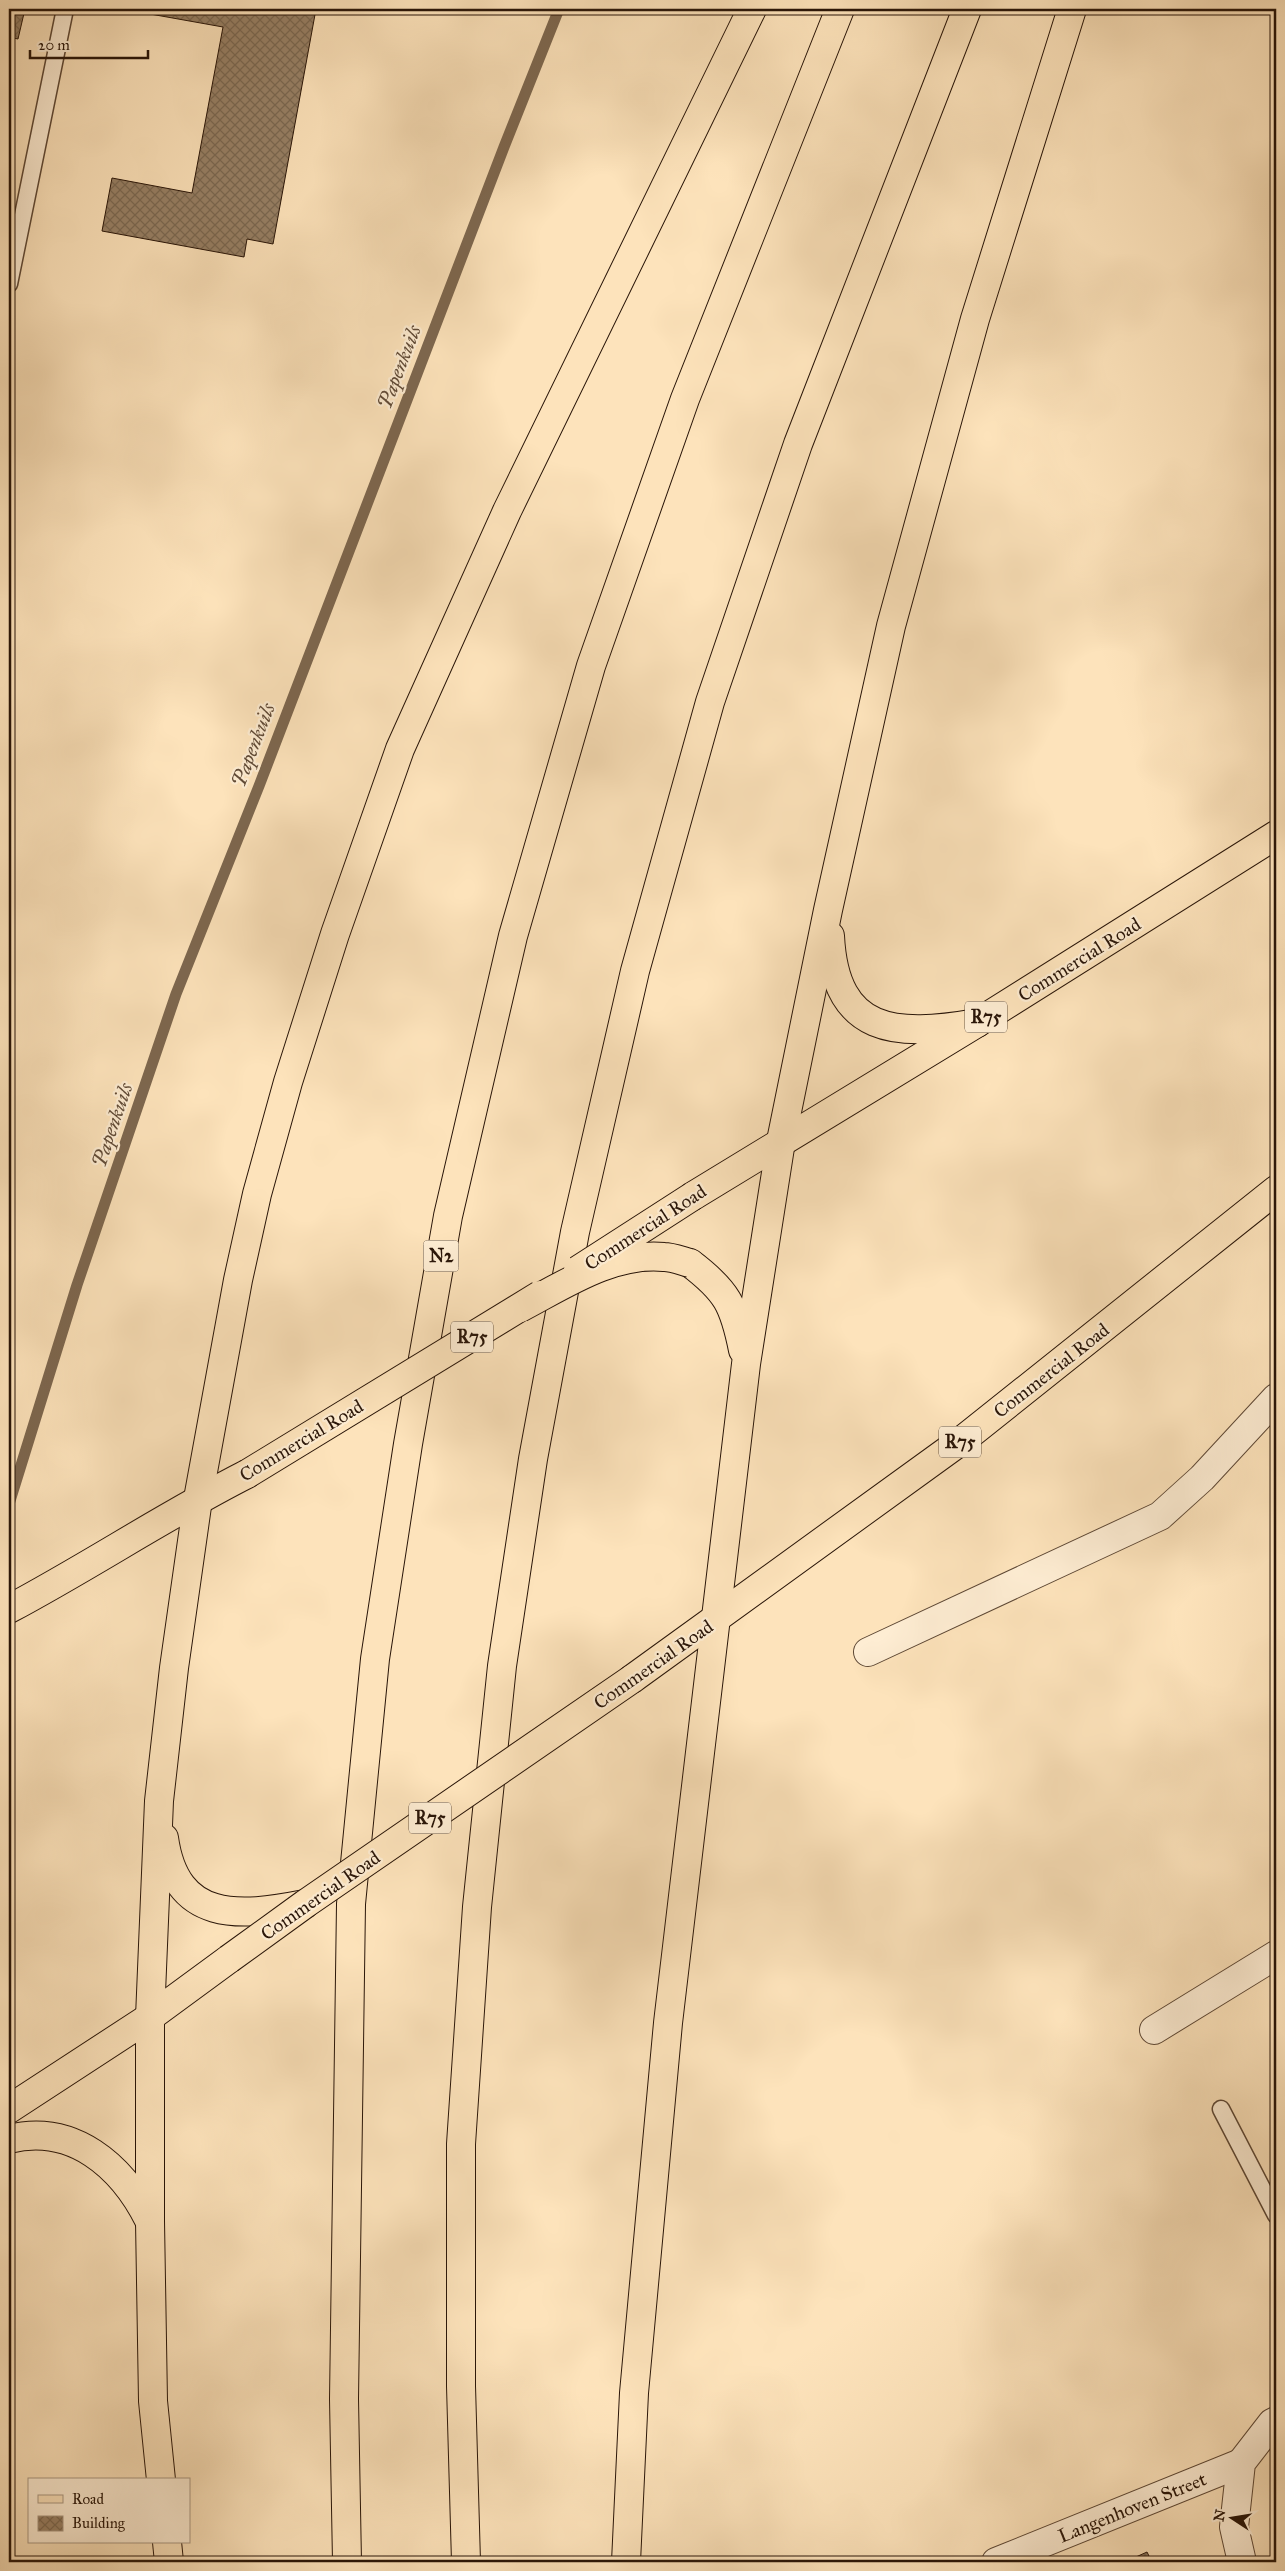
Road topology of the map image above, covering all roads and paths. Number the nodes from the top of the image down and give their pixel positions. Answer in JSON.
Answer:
{"nodes":[{"id":1,"x":64,"y":9,"type":"edge"},
{"id":2,"x":752,"y":9,"type":"edge"},
{"id":3,"x":840,"y":9,"type":"edge"},
{"id":4,"x":967,"y":9,"type":"edge"},
{"id":5,"x":1072,"y":9,"type":"edge"},
{"id":6,"x":9,"y":284,"type":"edge"},
{"id":7,"x":1276,"y":835,"type":"edge"},
{"id":8,"x":828,"y":910,"type":"junction"},
{"id":9,"x":977,"y":1023,"type":"junction"},
{"id":10,"x":780,"y":1141,"type":"junction"},
{"id":11,"x":1276,"y":1190,"type":"edge"},
{"id":12,"x":520,"y":1308,"type":"junction"},
{"id":13,"x":746,"y":1364,"type":"junction"},
{"id":14,"x":1276,"y":1398,"type":"edge"},
{"id":15,"x":198,"y":1499,"type":"junction"},
{"id":16,"x":9,"y":1609,"type":"edge"},
{"id":17,"x":715,"y":1620,"type":"junction"},
{"id":18,"x":868,"y":1652,"type":"dead end"},
{"id":19,"x":159,"y":1801,"type":"junction"},
{"id":20,"x":305,"y":1904,"type":"junction"},
{"id":21,"x":1276,"y":1954,"type":"edge"},
{"id":22,"x":150,"y":2017,"type":"junction"},
{"id":23,"x":1154,"y":2030,"type":"dead end"},
{"id":24,"x":9,"y":2108,"type":"edge"},
{"id":25,"x":1221,"y":2109,"type":"dead end"},
{"id":26,"x":9,"y":2139,"type":"edge"},
{"id":27,"x":1276,"y":2214,"type":"edge"},
{"id":28,"x":150,"y":2221,"type":"junction"},
{"id":29,"x":1276,"y":2421,"type":"edge"},
{"id":30,"x":1240,"y":2463,"type":"junction"},
{"id":31,"x":161,"y":2478,"type":"edge"},
{"id":32,"x":167,"y":2544,"type":"edge"},
{"id":33,"x":169,"y":2562,"type":"edge"},
{"id":34,"x":347,"y":2562,"type":"edge"},
{"id":35,"x":466,"y":2562,"type":"edge"},
{"id":36,"x":626,"y":2562,"type":"edge"},
{"id":37,"x":996,"y":2562,"type":"edge"},
{"id":38,"x":1242,"y":2562,"type":"edge"}],
"edges":[{"from":1,"to":6,"type":"lane"},
{"from":2,"to":15,"type":"main road"},
{"from":3,"to":34,"type":"main road","number":"N2"},
{"from":4,"to":35,"type":"main road"},
{"from":5,"to":8,"type":"main road"},
{"from":7,"to":9,"type":"main road","name":"Commercial Road","number":"R75"},
{"from":8,"to":9,"type":"main road"},
{"from":8,"to":10,"type":"main road"},
{"from":9,"to":10,"type":"main road","name":"Commercial Road","number":"R75"},
{"from":10,"to":12,"type":"main road","name":"Commercial Road","number":"R75","bridge":true},
{"from":10,"to":13,"type":"main road"},
{"from":11,"to":17,"type":"main road","name":"Commercial Road","number":"R75"},
{"from":12,"to":13,"type":"main road","bridge":true},
{"from":12,"to":15,"type":"main road","name":"Commercial Road","number":"R75","bridge":true},
{"from":13,"to":17,"type":"main road"},
{"from":14,"to":18,"type":"street"},
{"from":15,"to":16,"type":"main road","name":"Commercial Road","number":"R75"},
{"from":15,"to":19,"type":"main road"},
{"from":17,"to":20,"type":"main road","name":"Commercial Road","number":"R75","bridge":true},
{"from":17,"to":36,"type":"main road"},
{"from":19,"to":20,"type":"main road"},
{"from":19,"to":22,"type":"main road"},
{"from":20,"to":22,"type":"main road","name":"Commercial Road","number":"R75","bridge":true},
{"from":21,"to":23,"type":"street"},
{"from":22,"to":24,"type":"main road","name":"Commercial Road","number":"R75"},
{"from":22,"to":28,"type":"main road"},
{"from":25,"to":27,"type":"lane"},
{"from":26,"to":28,"type":"main road"},
{"from":28,"to":31,"type":"main road"},
{"from":29,"to":30,"type":"street"},
{"from":30,"to":37,"type":"street","name":"Langenhoven Street"},
{"from":30,"to":38,"type":"street"},
{"from":32,"to":33,"type":"main road"}]}
